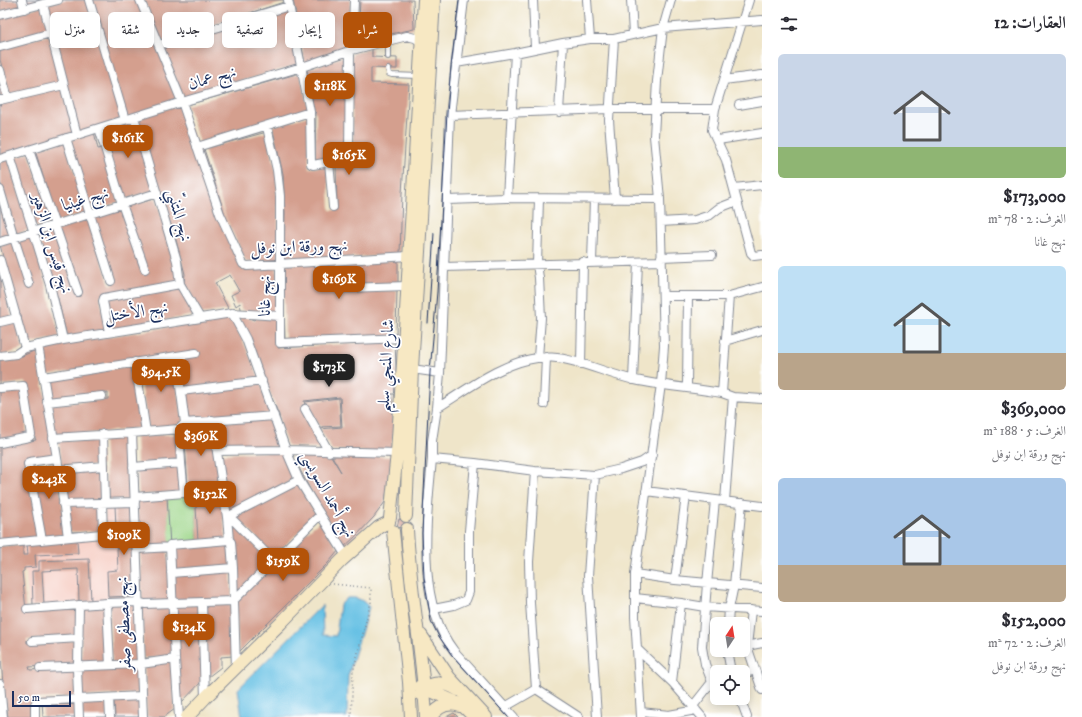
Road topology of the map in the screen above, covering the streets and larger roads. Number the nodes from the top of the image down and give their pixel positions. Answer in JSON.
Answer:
{"nodes":[{"id":1,"x":22,"y":0,"type":"edge"},
{"id":2,"x":58,"y":0,"type":"edge"},
{"id":3,"x":89,"y":0,"type":"edge"},
{"id":4,"x":140,"y":0,"type":"edge"},
{"id":5,"x":354,"y":0,"type":"edge"},
{"id":6,"x":424,"y":0,"type":"edge"},
{"id":7,"x":434,"y":0,"type":"edge"},
{"id":8,"x":464,"y":0,"type":"edge"},
{"id":9,"x":533,"y":0,"type":"edge"},
{"id":10,"x":587,"y":0,"type":"edge"},
{"id":11,"x":631,"y":0,"type":"edge"},
{"id":12,"x":671,"y":0,"type":"edge"},
{"id":13,"x":749,"y":0,"type":"edge"},
{"id":14,"x":288,"y":3,"type":"edge"},
{"id":15,"x":43,"y":4,"type":"junction"},
{"id":16,"x":24,"y":9,"type":"junction"},
{"id":17,"x":0,"y":15,"type":"edge"},
{"id":18,"x":762,"y":20,"type":"edge"},
{"id":19,"x":741,"y":23,"type":"junction"},
{"id":20,"x":664,"y":28,"type":"junction"},
{"id":21,"x":50,"y":29,"type":"edge"},
{"id":22,"x":50,"y":33,"type":"edge"},
{"id":23,"x":633,"y":34,"type":"junction"},
{"id":24,"x":590,"y":39,"type":"junction"},
{"id":25,"x":614,"y":39,"type":"junction"},
{"id":26,"x":562,"y":43,"type":"junction"},
{"id":27,"x":159,"y":45,"type":"junction"},
{"id":28,"x":426,"y":45,"type":"junction"},
{"id":29,"x":0,"y":47,"type":"edge"},
{"id":30,"x":55,"y":48,"type":"edge"},
{"id":31,"x":535,"y":48,"type":"junction"},
{"id":32,"x":351,"y":50,"type":"junction"},
{"id":33,"x":515,"y":53,"type":"junction"},
{"id":34,"x":456,"y":63,"type":"junction"},
{"id":35,"x":302,"y":67,"type":"junction"},
{"id":36,"x":0,"y":70,"type":"edge"},
{"id":37,"x":762,"y":75,"type":"edge"},
{"id":38,"x":724,"y":80,"type":"junction"},
{"id":39,"x":64,"y":85,"type":"junction"},
{"id":40,"x":4,"y":99,"type":"edge"},
{"id":41,"x":762,"y":100,"type":"edge"},
{"id":42,"x":182,"y":102,"type":"junction"},
{"id":43,"x":739,"y":104,"type":"dead end"},
{"id":44,"x":609,"y":109,"type":"junction"},
{"id":45,"x":655,"y":109,"type":"junction"},
{"id":46,"x":715,"y":109,"type":"junction"},
{"id":47,"x":310,"y":112,"type":"junction"},
{"id":48,"x":511,"y":112,"type":"junction"},
{"id":49,"x":559,"y":112,"type":"junction"},
{"id":50,"x":450,"y":115,"type":"junction"},
{"id":51,"x":134,"y":117,"type":"junction"},
{"id":52,"x":125,"y":120,"type":"junction"},
{"id":53,"x":267,"y":127,"type":"junction"},
{"id":54,"x":99,"y":128,"type":"junction"},
{"id":55,"x":762,"y":133,"type":"edge"},
{"id":56,"x":77,"y":135,"type":"junction"},
{"id":57,"x":66,"y":138,"type":"junction"},
{"id":58,"x":718,"y":140,"type":"junction"},
{"id":59,"x":197,"y":147,"type":"junction"},
{"id":60,"x":29,"y":150,"type":"junction"},
{"id":61,"x":10,"y":156,"type":"junction"},
{"id":62,"x":0,"y":159,"type":"edge"},
{"id":63,"x":329,"y":162,"type":"junction"},
{"id":64,"x":762,"y":185,"type":"edge"},
{"id":65,"x":734,"y":188,"type":"junction"},
{"id":66,"x":0,"y":190,"type":"edge"},
{"id":67,"x":157,"y":193,"type":"junction"},
{"id":68,"x":507,"y":198,"type":"junction"},
{"id":69,"x":539,"y":199,"type":"junction"},
{"id":70,"x":594,"y":199,"type":"junction"},
{"id":71,"x":615,"y":199,"type":"junction"},
{"id":72,"x":660,"y":199,"type":"junction"},
{"id":73,"x":447,"y":200,"type":"junction"},
{"id":74,"x":738,"y":201,"type":"junction"},
{"id":75,"x":122,"y":204,"type":"junction"},
{"id":76,"x":333,"y":207,"type":"dead end"},
{"id":77,"x":89,"y":214,"type":"junction"},
{"id":78,"x":661,"y":222,"type":"junction"},
{"id":79,"x":55,"y":224,"type":"junction"},
{"id":80,"x":33,"y":231,"type":"junction"},
{"id":81,"x":14,"y":238,"type":"junction"},
{"id":82,"x":0,"y":242,"type":"edge"},
{"id":83,"x":712,"y":255,"type":"dead end"},
{"id":84,"x":762,"y":255,"type":"edge"},
{"id":85,"x":409,"y":256,"type":"junction"},
{"id":86,"x":661,"y":259,"type":"junction"},
{"id":87,"x":0,"y":260,"type":"edge"},
{"id":88,"x":583,"y":262,"type":"junction"},
{"id":89,"x":592,"y":262,"type":"junction"},
{"id":90,"x":638,"y":262,"type":"junction"},
{"id":91,"x":280,"y":263,"type":"junction"},
{"id":92,"x":537,"y":264,"type":"junction"},
{"id":93,"x":444,"y":267,"type":"junction"},
{"id":94,"x":145,"y":269,"type":"dead end"},
{"id":95,"x":111,"y":281,"type":"dead end"},
{"id":96,"x":29,"y":284,"type":"dead end"},
{"id":97,"x":180,"y":284,"type":"junction"},
{"id":98,"x":407,"y":286,"type":"junction"},
{"id":99,"x":762,"y":287,"type":"edge"},
{"id":100,"x":346,"y":288,"type":"dead end"},
{"id":101,"x":78,"y":292,"type":"dead end"},
{"id":102,"x":664,"y":296,"type":"junction"},
{"id":103,"x":688,"y":296,"type":"junction"},
{"id":104,"x":729,"y":296,"type":"junction"},
{"id":105,"x":232,"y":313,"type":"junction"},
{"id":106,"x":280,"y":316,"type":"junction"},
{"id":107,"x":17,"y":318,"type":"junction"},
{"id":108,"x":200,"y":318,"type":"junction"},
{"id":109,"x":0,"y":322,"type":"edge"},
{"id":110,"x":762,"y":330,"type":"edge"},
{"id":111,"x":109,"y":332,"type":"junction"},
{"id":112,"x":404,"y":338,"type":"junction"},
{"id":113,"x":63,"y":340,"type":"junction"},
{"id":114,"x":725,"y":341,"type":"junction"},
{"id":115,"x":38,"y":345,"type":"junction"},
{"id":116,"x":26,"y":348,"type":"junction"},
{"id":117,"x":196,"y":353,"type":"dead end"},
{"id":118,"x":0,"y":356,"type":"edge"},
{"id":119,"x":176,"y":356,"type":"junction"},
{"id":120,"x":542,"y":357,"type":"junction"},
{"id":121,"x":136,"y":362,"type":"junction"},
{"id":122,"x":581,"y":364,"type":"junction"},
{"id":123,"x":412,"y":369,"type":"junction"},
{"id":124,"x":440,"y":373,"type":"junction"},
{"id":125,"x":43,"y":377,"type":"junction"},
{"id":126,"x":633,"y":380,"type":"junction"},
{"id":127,"x":262,"y":381,"type":"junction"},
{"id":128,"x":661,"y":384,"type":"junction"},
{"id":129,"x":687,"y":387,"type":"junction"},
{"id":130,"x":0,"y":388,"type":"edge"},
{"id":131,"x":181,"y":390,"type":"junction"},
{"id":132,"x":722,"y":393,"type":"junction"},
{"id":133,"x":102,"y":396,"type":"dead end"},
{"id":134,"x":733,"y":397,"type":"junction"},
{"id":135,"x":762,"y":399,"type":"edge"},
{"id":136,"x":47,"y":402,"type":"junction"},
{"id":137,"x":544,"y":404,"type":"dead end"},
{"id":138,"x":437,"y":408,"type":"junction"},
{"id":139,"x":305,"y":409,"type":"dead end"},
{"id":140,"x":274,"y":416,"type":"junction"},
{"id":141,"x":212,"y":420,"type":"junction"},
{"id":142,"x":182,"y":426,"type":"junction"},
{"id":143,"x":146,"y":432,"type":"junction"},
{"id":144,"x":132,"y":433,"type":"junction"},
{"id":145,"x":103,"y":434,"type":"junction"},
{"id":146,"x":53,"y":438,"type":"junction"},
{"id":147,"x":0,"y":443,"type":"edge"},
{"id":148,"x":286,"y":450,"type":"junction"},
{"id":149,"x":217,"y":451,"type":"junction"},
{"id":150,"x":329,"y":452,"type":"junction"},
{"id":151,"x":397,"y":453,"type":"junction"},
{"id":152,"x":652,"y":455,"type":"junction"},
{"id":153,"x":57,"y":458,"type":"junction"},
{"id":154,"x":432,"y":459,"type":"junction"},
{"id":155,"x":181,"y":463,"type":"junction"},
{"id":156,"x":475,"y":463,"type":"junction"},
{"id":157,"x":103,"y":466,"type":"junction"},
{"id":158,"x":133,"y":467,"type":"junction"},
{"id":159,"x":59,"y":470,"type":"junction"},
{"id":160,"x":535,"y":471,"type":"junction"},
{"id":161,"x":595,"y":475,"type":"junction"},
{"id":162,"x":299,"y":480,"type":"junction"},
{"id":163,"x":222,"y":486,"type":"junction"},
{"id":164,"x":646,"y":491,"type":"junction"},
{"id":165,"x":184,"y":493,"type":"junction"},
{"id":166,"x":686,"y":496,"type":"junction"},
{"id":167,"x":135,"y":500,"type":"junction"},
{"id":168,"x":715,"y":500,"type":"junction"},
{"id":169,"x":725,"y":501,"type":"junction"},
{"id":170,"x":103,"y":503,"type":"junction"},
{"id":171,"x":742,"y":503,"type":"junction"},
{"id":172,"x":64,"y":504,"type":"junction"},
{"id":173,"x":762,"y":506,"type":"edge"},
{"id":174,"x":320,"y":515,"type":"junction"},
{"id":175,"x":406,"y":516,"type":"junction"},
{"id":176,"x":228,"y":517,"type":"junction"},
{"id":177,"x":391,"y":525,"type":"junction"},
{"id":178,"x":407,"y":529,"type":"junction"},
{"id":179,"x":68,"y":538,"type":"junction"},
{"id":180,"x":42,"y":540,"type":"junction"},
{"id":181,"x":229,"y":540,"type":"junction"},
{"id":182,"x":0,"y":544,"type":"edge"},
{"id":183,"x":171,"y":546,"type":"junction"},
{"id":184,"x":137,"y":549,"type":"junction"},
{"id":185,"x":346,"y":556,"type":"junction"},
{"id":186,"x":274,"y":561,"type":"junction"},
{"id":187,"x":233,"y":568,"type":"junction"},
{"id":188,"x":171,"y":573,"type":"junction"},
{"id":189,"x":635,"y":574,"type":"junction"},
{"id":190,"x":675,"y":580,"type":"junction"},
{"id":191,"x":707,"y":584,"type":"junction"},
{"id":192,"x":734,"y":585,"type":"junction"},
{"id":193,"x":762,"y":588,"type":"edge"},
{"id":194,"x":635,"y":598,"type":"junction"},
{"id":195,"x":233,"y":601,"type":"junction"},
{"id":196,"x":138,"y":602,"type":"junction"},
{"id":197,"x":107,"y":603,"type":"junction"},
{"id":198,"x":202,"y":603,"type":"junction"},
{"id":199,"x":681,"y":603,"type":"junction"},
{"id":200,"x":172,"y":604,"type":"junction"},
{"id":201,"x":79,"y":605,"type":"junction"},
{"id":202,"x":705,"y":607,"type":"junction"},
{"id":203,"x":27,"y":609,"type":"dead end"},
{"id":204,"x":434,"y":609,"type":"junction"},
{"id":205,"x":729,"y":609,"type":"junction"},
{"id":206,"x":751,"y":610,"type":"junction"},
{"id":207,"x":762,"y":611,"type":"edge"},
{"id":208,"x":728,"y":617,"type":"edge"},
{"id":209,"x":750,"y":619,"type":"edge"},
{"id":210,"x":417,"y":628,"type":"junction"},
{"id":211,"x":79,"y":638,"type":"junction"},
{"id":212,"x":32,"y":641,"type":"dead end"},
{"id":213,"x":762,"y":643,"type":"edge"},
{"id":214,"x":750,"y":645,"type":"edge"},
{"id":215,"x":638,"y":649,"type":"junction"},
{"id":216,"x":750,"y":655,"type":"edge"},
{"id":217,"x":175,"y":659,"type":"junction"},
{"id":218,"x":141,"y":664,"type":"junction"},
{"id":219,"x":78,"y":666,"type":"junction"},
{"id":220,"x":110,"y":666,"type":"junction"},
{"id":221,"x":40,"y":668,"type":"dead end"},
{"id":222,"x":236,"y":669,"type":"junction"},
{"id":223,"x":755,"y":670,"type":"junction"},
{"id":224,"x":710,"y":672,"type":"edge"},
{"id":225,"x":750,"y":672,"type":"edge"},
{"id":226,"x":409,"y":682,"type":"junction"},
{"id":227,"x":672,"y":682,"type":"junction"},
{"id":228,"x":0,"y":684,"type":"edge"},
{"id":229,"x":424,"y":688,"type":"junction"},
{"id":230,"x":710,"y":688,"type":"edge"},
{"id":231,"x":536,"y":689,"type":"junction"},
{"id":232,"x":762,"y":690,"type":"edge"},
{"id":233,"x":142,"y":696,"type":"junction"},
{"id":234,"x":467,"y":697,"type":"junction"},
{"id":235,"x":108,"y":698,"type":"junction"},
{"id":236,"x":205,"y":698,"type":"junction"},
{"id":237,"x":78,"y":699,"type":"junction"},
{"id":238,"x":743,"y":705,"type":"edge"},
{"id":239,"x":505,"y":707,"type":"junction"},
{"id":240,"x":695,"y":708,"type":"junction"},
{"id":241,"x":471,"y":714,"type":"edge"},
{"id":242,"x":641,"y":714,"type":"edge"},
{"id":243,"x":411,"y":715,"type":"edge"},
{"id":244,"x":669,"y":716,"type":"edge"},
{"id":245,"x":3,"y":717,"type":"edge"},
{"id":246,"x":36,"y":717,"type":"edge"},
{"id":247,"x":79,"y":717,"type":"edge"},
{"id":248,"x":110,"y":717,"type":"edge"},
{"id":249,"x":144,"y":717,"type":"edge"},
{"id":250,"x":179,"y":717,"type":"edge"},
{"id":251,"x":188,"y":717,"type":"edge"},
{"id":252,"x":426,"y":717,"type":"edge"},
{"id":253,"x":431,"y":717,"type":"edge"},
{"id":254,"x":486,"y":717,"type":"edge"},
{"id":255,"x":514,"y":717,"type":"edge"},
{"id":256,"x":579,"y":717,"type":"edge"},
{"id":257,"x":597,"y":717,"type":"edge"},
{"id":258,"x":702,"y":717,"type":"edge"},
{"id":259,"x":747,"y":717,"type":"edge"}],
"edges":[{"from":1,"to":16,"type":"street"},
{"from":2,"to":15,"type":"street"},
{"from":3,"to":52,"type":"street"},
{"from":4,"to":27,"type":"street","name":"نهج ورقة ابن نوفل"},
{"from":5,"to":32,"type":"street"},
{"from":6,"to":28,"type":"main road","name":"شارع المنجي سليم"},
{"from":7,"to":28,"type":"main road","name":"شارع المنجي سليم"},
{"from":8,"to":34,"type":"street"},
{"from":9,"to":31,"type":"street"},
{"from":10,"to":24,"type":"street"},
{"from":11,"to":23,"type":"street"},
{"from":12,"to":20,"type":"street"},
{"from":13,"to":19,"type":"street"},
{"from":14,"to":27,"type":"street"},
{"from":14,"to":35,"type":"street"},
{"from":15,"to":16,"type":"street"},
{"from":15,"to":21,"type":"street"},
{"from":16,"to":17,"type":"street"},
{"from":18,"to":19,"type":"street"},
{"from":19,"to":20,"type":"street"},
{"from":19,"to":38,"type":"street"},
{"from":20,"to":23,"type":"street"},
{"from":20,"to":45,"type":"street"},
{"from":22,"to":29,"type":"street"},
{"from":23,"to":25,"type":"street"},
{"from":24,"to":25,"type":"street"},
{"from":24,"to":26,"type":"street"},
{"from":25,"to":44,"type":"street"},
{"from":26,"to":31,"type":"street"},
{"from":26,"to":49,"type":"street"},
{"from":27,"to":42,"type":"street","name":"نهج ورقة ابن نوفل"},
{"from":28,"to":32,"type":"street","name":"نهج عمان"},
{"from":28,"to":85,"type":"main road","name":"شارع المنجي سليم"},
{"from":28,"to":123,"type":"main road","name":"شارع المنجي سليم"},
{"from":30,"to":39,"type":"street"},
{"from":31,"to":33,"type":"street"},
{"from":32,"to":35,"type":"street","name":"نهج عمان"},
{"from":32,"to":63,"type":"street"},
{"from":33,"to":34,"type":"street"},
{"from":33,"to":48,"type":"street"},
{"from":34,"to":50,"type":"street"},
{"from":35,"to":42,"type":"street","name":"نهج عمان"},
{"from":35,"to":47,"type":"street"},
{"from":36,"to":40,"type":"street"},
{"from":37,"to":38,"type":"street"},
{"from":38,"to":46,"type":"street"},
{"from":39,"to":40,"type":"street"},
{"from":39,"to":56,"type":"street"},
{"from":41,"to":43,"type":"street"},
{"from":42,"to":51,"type":"street","name":"نهج عمان"},
{"from":42,"to":59,"type":"street","name":"نهج ورقة ابن نوفل"},
{"from":44,"to":45,"type":"street"},
{"from":44,"to":49,"type":"street"},
{"from":44,"to":71,"type":"street"},
{"from":45,"to":46,"type":"street"},
{"from":45,"to":72,"type":"street"},
{"from":46,"to":58,"type":"street"},
{"from":47,"to":53,"type":"street"},
{"from":47,"to":63,"type":"street"},
{"from":48,"to":49,"type":"street"},
{"from":48,"to":50,"type":"street"},
{"from":48,"to":68,"type":"street"},
{"from":50,"to":73,"type":"street"},
{"from":51,"to":52,"type":"street","name":"نهج عمان"},
{"from":51,"to":67,"type":"street","name":"نهج المتنبّي"},
{"from":52,"to":54,"type":"street","name":"نهج عمان"},
{"from":53,"to":59,"type":"street"},
{"from":53,"to":91,"type":"street","name":"نهج غانا"},
{"from":54,"to":56,"type":"street","name":"نهج عمان"},
{"from":54,"to":75,"type":"street"},
{"from":55,"to":58,"type":"street"},
{"from":56,"to":57,"type":"street","name":"نهج عمان"},
{"from":57,"to":60,"type":"street","name":"نهج عمان"},
{"from":57,"to":77,"type":"street"},
{"from":58,"to":65,"type":"street"},
{"from":59,"to":91,"type":"street","name":"نهج ورقة ابن نوفل"},
{"from":60,"to":61,"type":"street","name":"نهج عمان"},
{"from":60,"to":79,"type":"street"},
{"from":61,"to":62,"type":"street","name":"نهج عمان"},
{"from":61,"to":80,"type":"street","name":"نهج قيس ابن الزهير"},
{"from":63,"to":76,"type":"street"},
{"from":64,"to":65,"type":"street"},
{"from":65,"to":74,"type":"street"},
{"from":66,"to":81,"type":"street"},
{"from":67,"to":75,"type":"street","name":"نهج غينيا"},
{"from":67,"to":97,"type":"street","name":"نهج المتنبّي"},
{"from":68,"to":69,"type":"street"},
{"from":68,"to":73,"type":"street"},
{"from":69,"to":70,"type":"street"},
{"from":69,"to":92,"type":"street"},
{"from":70,"to":71,"type":"street"},
{"from":70,"to":89,"type":"street"},
{"from":71,"to":72,"type":"street"},
{"from":72,"to":78,"type":"street"},
{"from":73,"to":93,"type":"street"},
{"from":74,"to":78,"type":"street"},
{"from":74,"to":84,"type":"street"},
{"from":75,"to":77,"type":"street","name":"نهج غينيا"},
{"from":75,"to":94,"type":"street"},
{"from":77,"to":79,"type":"street","name":"نهج غينيا"},
{"from":77,"to":95,"type":"street"},
{"from":78,"to":86,"type":"street"},
{"from":79,"to":80,"type":"street","name":"نهج غينيا"},
{"from":79,"to":101,"type":"street"},
{"from":80,"to":81,"type":"street","name":"نهج غينيا"},
{"from":80,"to":113,"type":"street","name":"نهج قيس ابن الزهير"},
{"from":81,"to":82,"type":"street","name":"نهج غينيا"},
{"from":81,"to":96,"type":"street"},
{"from":83,"to":86,"type":"street"},
{"from":85,"to":91,"type":"street","name":"نهج ورقة ابن نوفل"},
{"from":85,"to":98,"type":"main road","name":"شارع المنجي سليم"},
{"from":86,"to":90,"type":"street"},
{"from":86,"to":102,"type":"street"},
{"from":87,"to":107,"type":"street"},
{"from":88,"to":89,"type":"street"},
{"from":88,"to":92,"type":"street"},
{"from":88,"to":122,"type":"street"},
{"from":89,"to":90,"type":"street"},
{"from":90,"to":126,"type":"street"},
{"from":91,"to":106,"type":"street","name":"نهج غانا"},
{"from":92,"to":93,"type":"street"},
{"from":92,"to":120,"type":"street"},
{"from":93,"to":124,"type":"street"},
{"from":97,"to":108,"type":"street","name":"نهج المتنبّي"},
{"from":97,"to":111,"type":"street"},
{"from":98,"to":100,"type":"street"},
{"from":98,"to":112,"type":"main road","name":"شارع المنجي سليم"},
{"from":99,"to":104,"type":"street"},
{"from":102,"to":103,"type":"street"},
{"from":102,"to":128,"type":"street"},
{"from":103,"to":104,"type":"street"},
{"from":103,"to":129,"type":"street"},
{"from":104,"to":114,"type":"street"},
{"from":105,"to":106,"type":"street","name":"نهج الأختل"},
{"from":105,"to":108,"type":"street","name":"نهج الأختل"},
{"from":105,"to":127,"type":"street","name":"نهج أحمد السويسي"},
{"from":106,"to":112,"type":"street","name":"نهج غانا"},
{"from":107,"to":109,"type":"street"},
{"from":107,"to":116,"type":"street"},
{"from":108,"to":111,"type":"street","name":"نهج الأختل"},
{"from":110,"to":114,"type":"street"},
{"from":111,"to":113,"type":"street","name":"نهج الأختل"},
{"from":112,"to":151,"type":"main road","name":"شارع المنجي سليم"},
{"from":113,"to":115,"type":"street","name":"نهج الأختل"},
{"from":114,"to":132,"type":"street"},
{"from":115,"to":116,"type":"street","name":"نهج الأختل"},
{"from":115,"to":125,"type":"street"},
{"from":116,"to":118,"type":"street","name":"نهج الأختل"},
{"from":117,"to":119,"type":"street"},
{"from":119,"to":121,"type":"street"},
{"from":119,"to":131,"type":"street"},
{"from":120,"to":122,"type":"street"},
{"from":120,"to":137,"type":"street"},
{"from":120,"to":138,"type":"street"},
{"from":121,"to":125,"type":"street"},
{"from":121,"to":143,"type":"street"},
{"from":122,"to":126,"type":"street"},
{"from":123,"to":124,"type":"street"},
{"from":123,"to":175,"type":"main road","name":"شارع المنجي سليم"},
{"from":124,"to":138,"type":"street"},
{"from":125,"to":136,"type":"street"},
{"from":126,"to":128,"type":"street"},
{"from":127,"to":131,"type":"street"},
{"from":127,"to":140,"type":"street","name":"نهج أحمد السويسي"},
{"from":128,"to":129,"type":"street"},
{"from":128,"to":152,"type":"street"},
{"from":129,"to":132,"type":"street"},
{"from":130,"to":147,"type":"street"},
{"from":131,"to":142,"type":"street"},
{"from":132,"to":134,"type":"street"},
{"from":133,"to":136,"type":"street"},
{"from":134,"to":135,"type":"street"},
{"from":134,"to":169,"type":"street"},
{"from":136,"to":146,"type":"street"},
{"from":138,"to":154,"type":"street"},
{"from":139,"to":150,"type":"street"},
{"from":140,"to":141,"type":"street"},
{"from":140,"to":148,"type":"street","name":"نهج أحمد السويسي"},
{"from":141,"to":142,"type":"street"},
{"from":141,"to":149,"type":"street"},
{"from":142,"to":143,"type":"street"},
{"from":142,"to":155,"type":"street"},
{"from":143,"to":144,"type":"street"},
{"from":144,"to":145,"type":"street"},
{"from":144,"to":158,"type":"street","name":"نهج مصطفى صفر"},
{"from":145,"to":146,"type":"street"},
{"from":145,"to":157,"type":"street"},
{"from":146,"to":153,"type":"street"},
{"from":148,"to":149,"type":"street"},
{"from":148,"to":150,"type":"street"},
{"from":148,"to":162,"type":"street","name":"نهج أحمد السويسي"},
{"from":149,"to":163,"type":"street"},
{"from":150,"to":151,"type":"street"},
{"from":151,"to":177,"type":"main road","name":"شارع المنجي سليم"},
{"from":152,"to":161,"type":"street"},
{"from":152,"to":164,"type":"street"},
{"from":153,"to":159,"type":"street"},
{"from":153,"to":180,"type":"street"},
{"from":154,"to":156,"type":"street"},
{"from":154,"to":204,"type":"street"},
{"from":155,"to":158,"type":"street"},
{"from":155,"to":165,"type":"street"},
{"from":156,"to":160,"type":"street"},
{"from":156,"to":204,"type":"street"},
{"from":157,"to":159,"type":"street"},
{"from":157,"to":170,"type":"street"},
{"from":158,"to":167,"type":"street","name":"نهج مصطفى صفر"},
{"from":159,"to":172,"type":"street"},
{"from":160,"to":161,"type":"street"},
{"from":160,"to":231,"type":"street"},
{"from":161,"to":257,"type":"street"},
{"from":162,"to":174,"type":"street","name":"نهج أحمد السويسي"},
{"from":162,"to":176,"type":"street"},
{"from":163,"to":165,"type":"street"},
{"from":163,"to":176,"type":"street"},
{"from":164,"to":166,"type":"street"},
{"from":164,"to":189,"type":"street"},
{"from":165,"to":167,"type":"street"},
{"from":166,"to":168,"type":"street"},
{"from":166,"to":190,"type":"street"},
{"from":167,"to":170,"type":"street"},
{"from":167,"to":184,"type":"street","name":"نهج مصطفى صفر"},
{"from":168,"to":169,"type":"street"},
{"from":168,"to":191,"type":"street"},
{"from":169,"to":171,"type":"street"},
{"from":170,"to":172,"type":"street"},
{"from":170,"to":179,"type":"street"},
{"from":171,"to":173,"type":"street"},
{"from":171,"to":192,"type":"street"},
{"from":172,"to":179,"type":"street"},
{"from":174,"to":185,"type":"street","name":"نهج أحمد السويسي"},
{"from":174,"to":186,"type":"street"},
{"from":175,"to":177,"type":"main road"},
{"from":175,"to":178,"type":"main road"},
{"from":176,"to":181,"type":"street"},
{"from":176,"to":186,"type":"street"},
{"from":177,"to":178,"type":"main road"},
{"from":177,"to":185,"type":"main road"},
{"from":177,"to":226,"type":"main road","name":"شارع المنجي سليم"},
{"from":178,"to":210,"type":"main road"},
{"from":179,"to":180,"type":"street"},
{"from":180,"to":182,"type":"street"},
{"from":181,"to":183,"type":"street"},
{"from":181,"to":187,"type":"street"},
{"from":183,"to":184,"type":"street"},
{"from":183,"to":188,"type":"street"},
{"from":184,"to":196,"type":"street","name":"نهج مصطفى صفر"},
{"from":185,"to":222,"type":"main road"},
{"from":186,"to":195,"type":"street"},
{"from":187,"to":188,"type":"street"},
{"from":187,"to":195,"type":"street"},
{"from":188,"to":200,"type":"street"},
{"from":189,"to":190,"type":"street"},
{"from":189,"to":194,"type":"street"},
{"from":190,"to":191,"type":"street"},
{"from":191,"to":192,"type":"street"},
{"from":191,"to":202,"type":"street"},
{"from":192,"to":193,"type":"street"},
{"from":192,"to":205,"type":"street"},
{"from":194,"to":199,"type":"street"},
{"from":194,"to":215,"type":"street"},
{"from":195,"to":198,"type":"street"},
{"from":195,"to":222,"type":"street"},
{"from":196,"to":197,"type":"street"},
{"from":196,"to":200,"type":"street"},
{"from":196,"to":218,"type":"street","name":"نهج مصطفى صفر"},
{"from":197,"to":201,"type":"street"},
{"from":197,"to":220,"type":"street"},
{"from":198,"to":200,"type":"street"},
{"from":198,"to":236,"type":"street"},
{"from":199,"to":202,"type":"street"},
{"from":199,"to":227,"type":"street"},
{"from":200,"to":217,"type":"street"},
{"from":201,"to":203,"type":"street"},
{"from":201,"to":211,"type":"street"},
{"from":202,"to":205,"type":"street"},
{"from":202,"to":224,"type":"street"},
{"from":204,"to":239,"type":"street"},
{"from":205,"to":206,"type":"street"},
{"from":205,"to":208,"type":"street"},
{"from":206,"to":207,"type":"street"},
{"from":206,"to":209,"type":"street"},
{"from":210,"to":229,"type":"main road"},
{"from":210,"to":234,"type":"main road"},
{"from":211,"to":212,"type":"street"},
{"from":211,"to":219,"type":"street"},
{"from":213,"to":214,"type":"street"},
{"from":215,"to":227,"type":"street"},
{"from":215,"to":242,"type":"street"},
{"from":216,"to":223,"type":"street"},
{"from":217,"to":218,"type":"street"},
{"from":217,"to":250,"type":"street"},
{"from":218,"to":220,"type":"street"},
{"from":218,"to":233,"type":"street","name":"نهج مصطفى صفر"},
{"from":219,"to":220,"type":"street"},
{"from":219,"to":221,"type":"street"},
{"from":219,"to":237,"type":"street"},
{"from":222,"to":236,"type":"main road"},
{"from":223,"to":225,"type":"street"},
{"from":223,"to":232,"type":"street"},
{"from":226,"to":229,"type":"main road"},
{"from":226,"to":243,"type":"main road","name":"شارع المنجي سليم"},
{"from":227,"to":240,"type":"street"},
{"from":228,"to":245,"type":"street"},
{"from":229,"to":234,"type":"main road"},
{"from":229,"to":241,"type":"main road"},
{"from":229,"to":243,"type":"main road"},
{"from":229,"to":252,"type":"main road"},
{"from":230,"to":240,"type":"street"},
{"from":231,"to":239,"type":"street"},
{"from":231,"to":256,"type":"street"},
{"from":233,"to":235,"type":"street"},
{"from":233,"to":249,"type":"street","name":"نهج مصطفى صفر"},
{"from":234,"to":254,"type":"main road"},
{"from":235,"to":237,"type":"street"},
{"from":235,"to":248,"type":"street"},
{"from":236,"to":251,"type":"main road"},
{"from":237,"to":246,"type":"street"},
{"from":237,"to":247,"type":"street"},
{"from":238,"to":259,"type":"street"},
{"from":239,"to":255,"type":"street"},
{"from":240,"to":244,"type":"street"},
{"from":240,"to":258,"type":"street"},
{"from":241,"to":253,"type":"main road"},
{"from":242,"to":244,"type":"street"}]}
